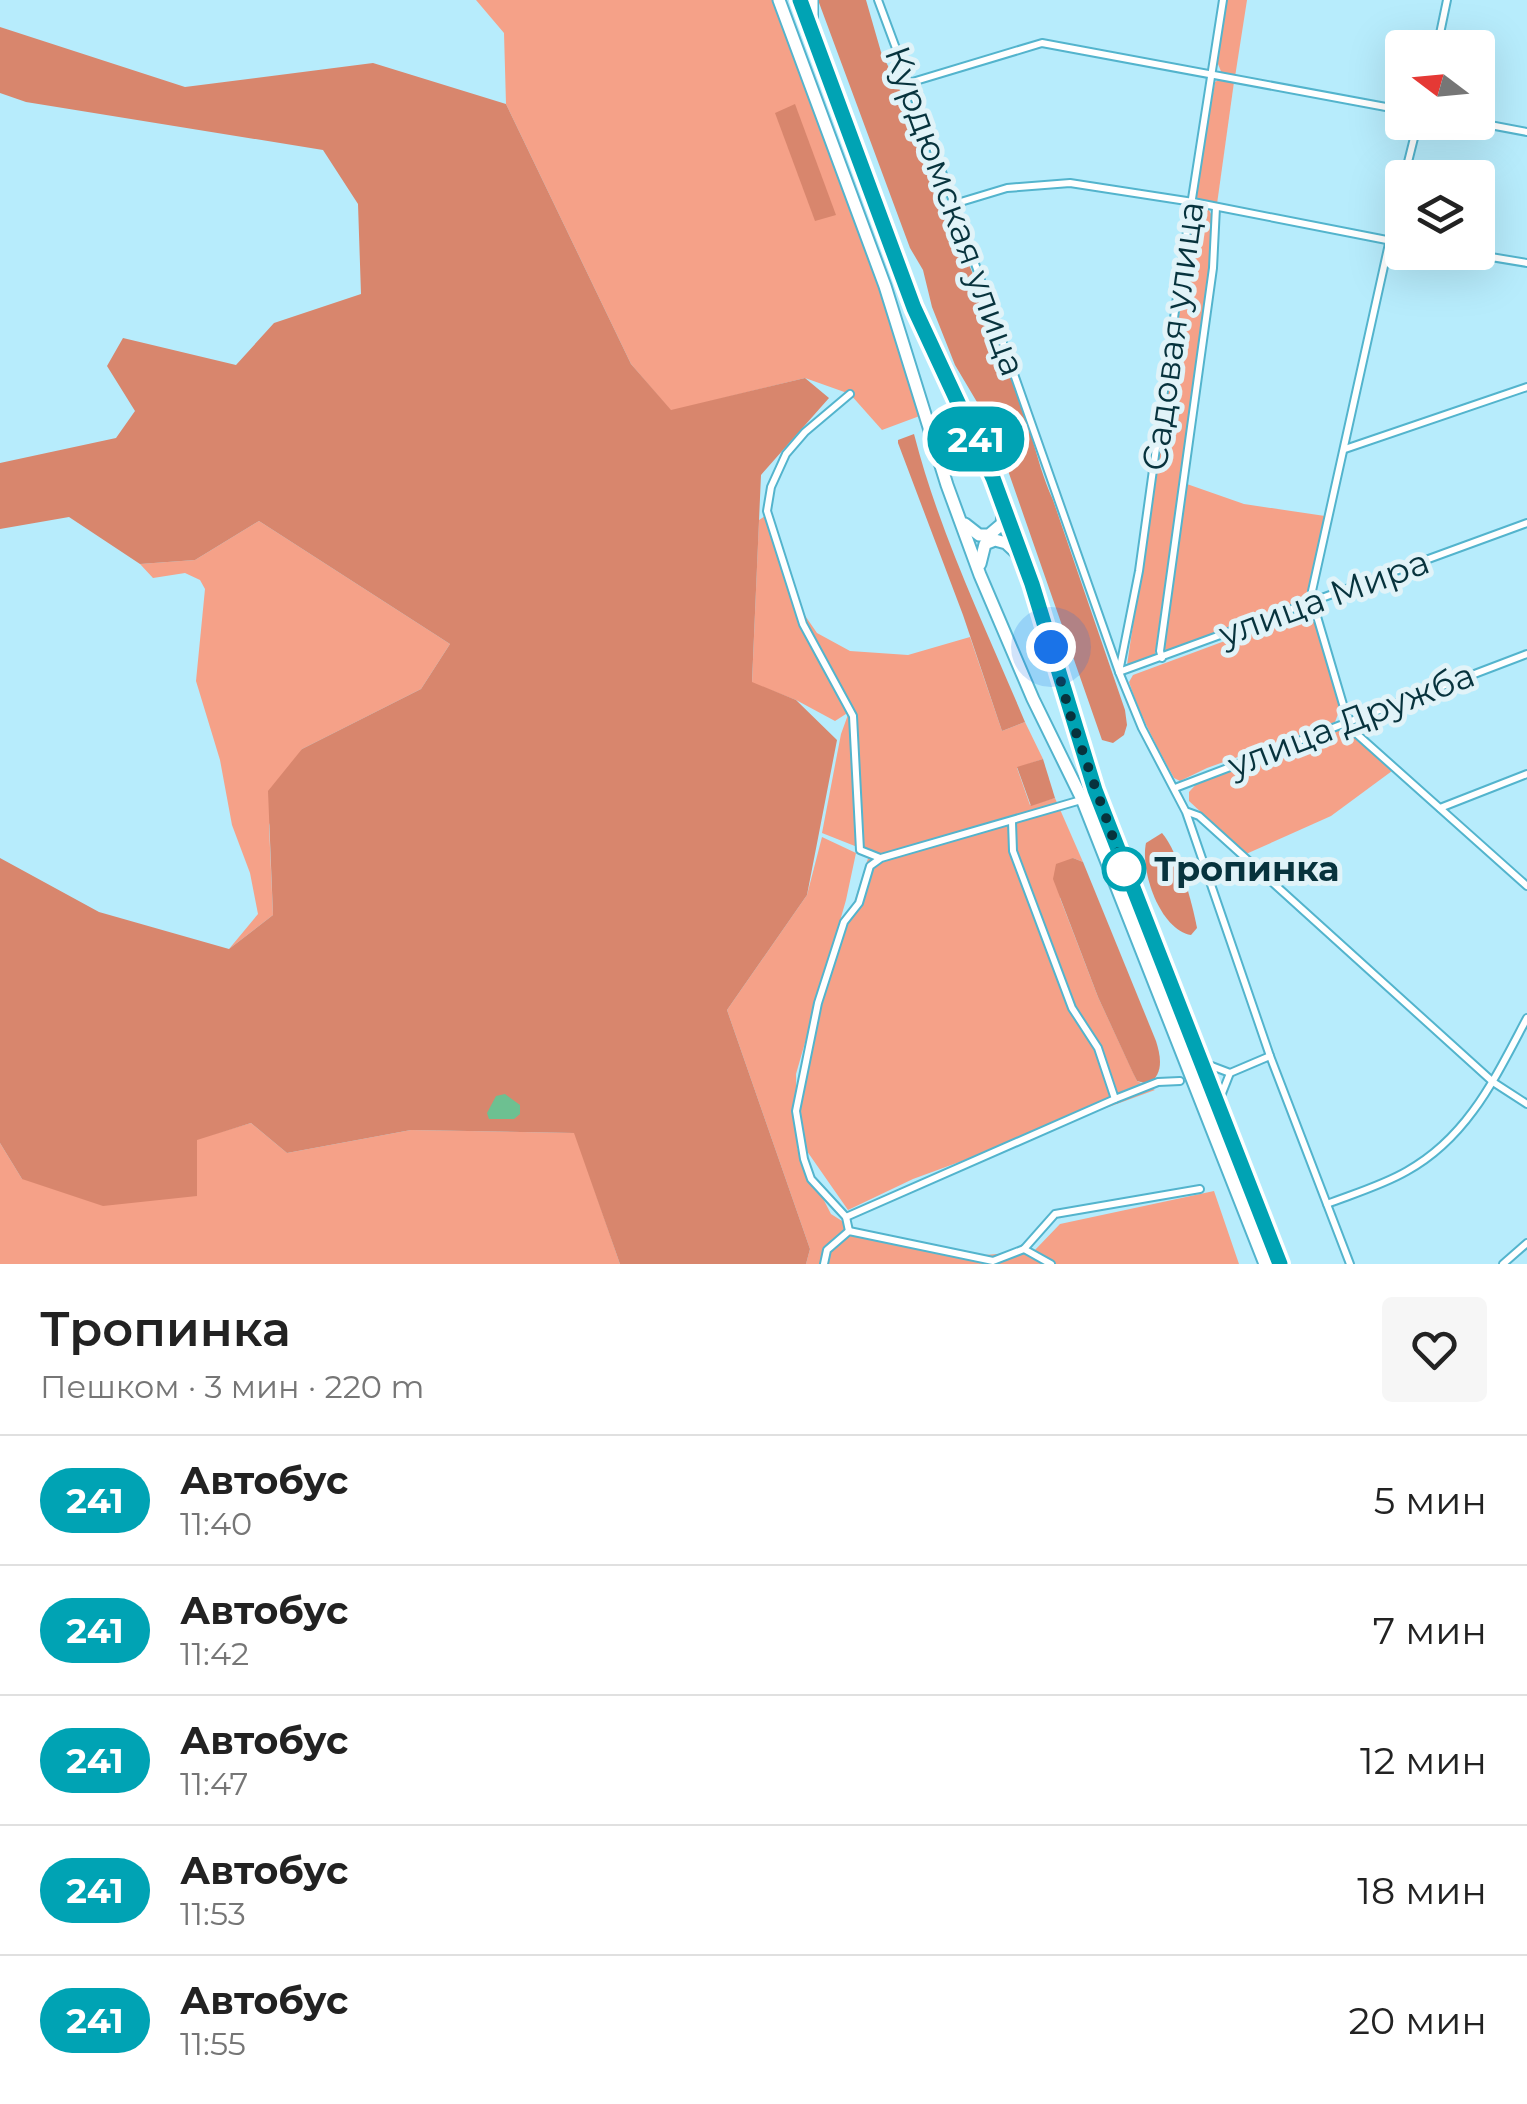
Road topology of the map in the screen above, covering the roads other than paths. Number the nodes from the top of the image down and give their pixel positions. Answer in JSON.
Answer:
{"nodes":[{"id":1,"x":780,"y":0,"type":"edge"},
{"id":2,"x":800,"y":0,"type":"edge"},
{"id":3,"x":813,"y":0,"type":"edge"},
{"id":4,"x":878,"y":0,"type":"edge"},
{"id":5,"x":1224,"y":0,"type":"edge"},
{"id":6,"x":1448,"y":0,"type":"edge"},
{"id":7,"x":1441,"y":30,"type":"edge"},
{"id":8,"x":818,"y":50,"type":"junction"},
{"id":9,"x":1212,"y":76,"type":"junction"},
{"id":10,"x":909,"y":84,"type":"junction"},
{"id":11,"x":1385,"y":107,"type":"edge"},
{"id":12,"x":1495,"y":126,"type":"edge"},
{"id":13,"x":1527,"y":132,"type":"edge"},
{"id":14,"x":1193,"y":202,"type":"junction"},
{"id":15,"x":954,"y":204,"type":"junction"},
{"id":16,"x":1216,"y":207,"type":"junction"},
{"id":17,"x":1385,"y":239,"type":"edge"},
{"id":18,"x":1495,"y":258,"type":"edge"},
{"id":19,"x":1385,"y":259,"type":"edge"},
{"id":20,"x":1527,"y":263,"type":"edge"},
{"id":21,"x":1527,"y":387,"type":"edge"},
{"id":22,"x":850,"y":394,"type":"dead end"},
{"id":23,"x":1345,"y":449,"type":"junction"},
{"id":24,"x":1004,"y":508,"type":"junction"},
{"id":25,"x":959,"y":517,"type":"junction"},
{"id":26,"x":1527,"y":523,"type":"edge"},
{"id":27,"x":1022,"y":558,"type":"junction"},
{"id":28,"x":980,"y":575,"type":"junction"},
{"id":29,"x":1313,"y":603,"type":"junction"},
{"id":30,"x":1527,"y":654,"type":"edge"},
{"id":31,"x":1162,"y":658,"type":"junction"},
{"id":32,"x":1120,"y":672,"type":"junction"},
{"id":33,"x":1346,"y":721,"type":"junction"},
{"id":34,"x":1527,"y":774,"type":"edge"},
{"id":35,"x":1175,"y":788,"type":"junction"},
{"id":36,"x":1082,"y":799,"type":"junction"},
{"id":37,"x":1439,"y":808,"type":"junction"},
{"id":38,"x":1186,"y":812,"type":"junction"},
{"id":39,"x":1012,"y":822,"type":"junction"},
{"id":40,"x":881,"y":858,"type":"junction"},
{"id":41,"x":1527,"y":886,"type":"edge"},
{"id":42,"x":1527,"y":1018,"type":"edge"},
{"id":43,"x":1270,"y":1056,"type":"junction"},
{"id":44,"x":1199,"y":1060,"type":"junction"},
{"id":45,"x":1230,"y":1073,"type":"junction"},
{"id":46,"x":1180,"y":1081,"type":"dead end"},
{"id":47,"x":1493,"y":1082,"type":"junction"},
{"id":48,"x":1115,"y":1099,"type":"junction"},
{"id":49,"x":1527,"y":1104,"type":"edge"},
{"id":50,"x":1218,"y":1107,"type":"junction"},
{"id":51,"x":1200,"y":1188,"type":"dead end"},
{"id":52,"x":1327,"y":1204,"type":"junction"},
{"id":53,"x":846,"y":1217,"type":"junction"},
{"id":54,"x":850,"y":1231,"type":"junction"},
{"id":55,"x":1527,"y":1244,"type":"edge"},
{"id":56,"x":1024,"y":1249,"type":"junction"},
{"id":57,"x":824,"y":1264,"type":"edge"},
{"id":58,"x":1051,"y":1264,"type":"edge"},
{"id":59,"x":1265,"y":1264,"type":"edge"},
{"id":60,"x":1280,"y":1264,"type":"edge"},
{"id":61,"x":1350,"y":1264,"type":"edge"},
{"id":62,"x":1503,"y":1264,"type":"edge"}],
"edges":[{"from":1,"to":25,"type":"main road"},
{"from":2,"to":8,"type":"main road"},
{"from":3,"to":8,"type":"street"},
{"from":4,"to":10,"type":"street","name":"Курдюмская улица"},
{"from":5,"to":9,"type":"street","name":"Садовая улица"},
{"from":6,"to":7,"type":"street"},
{"from":8,"to":24,"type":"main road"},
{"from":9,"to":10,"type":"street"},
{"from":9,"to":11,"type":"street"},
{"from":9,"to":14,"type":"street","name":"Садовая улица"},
{"from":10,"to":15,"type":"street","name":"Курдюмская улица"},
{"from":12,"to":13,"type":"street"},
{"from":14,"to":15,"type":"street"},
{"from":14,"to":16,"type":"street"},
{"from":14,"to":32,"type":"street","name":"Садовая улица"},
{"from":15,"to":32,"type":"street","name":"Курдюмская улица"},
{"from":16,"to":17,"type":"street"},
{"from":16,"to":31,"type":"street","name":"Садовая улица"},
{"from":18,"to":20,"type":"street"},
{"from":19,"to":23,"type":"street"},
{"from":21,"to":23,"type":"street"},
{"from":22,"to":40,"type":"street"},
{"from":23,"to":29,"type":"street"},
{"from":24,"to":25,"type":"main road"},
{"from":24,"to":27,"type":"main road"},
{"from":25,"to":28,"type":"main road"},
{"from":26,"to":29,"type":"street","name":"улица Мира"},
{"from":27,"to":28,"type":"main road"},
{"from":27,"to":44,"type":"main road"},
{"from":28,"to":36,"type":"main road"},
{"from":29,"to":31,"type":"street","name":"улица Мира"},
{"from":29,"to":33,"type":"street"},
{"from":30,"to":33,"type":"street","name":"улица Дружба"},
{"from":31,"to":32,"type":"street","name":"улица Мира"},
{"from":32,"to":35,"type":"street","name":"Курдюмская улица"},
{"from":33,"to":35,"type":"street","name":"улица Дружба"},
{"from":33,"to":37,"type":"street"},
{"from":34,"to":37,"type":"street"},
{"from":35,"to":38,"type":"street","name":"Курдюмская улица"},
{"from":36,"to":39,"type":"street"},
{"from":36,"to":59,"type":"main road"},
{"from":37,"to":41,"type":"street"},
{"from":38,"to":43,"type":"street","name":"Курдюмская улица"},
{"from":38,"to":47,"type":"street"},
{"from":39,"to":40,"type":"street"},
{"from":39,"to":48,"type":"street"},
{"from":40,"to":53,"type":"street"},
{"from":42,"to":47,"type":"street"},
{"from":43,"to":45,"type":"street"},
{"from":43,"to":52,"type":"street","name":"Курдюмская улица"},
{"from":44,"to":45,"type":"street"},
{"from":44,"to":50,"type":"main road"},
{"from":45,"to":50,"type":"street"},
{"from":46,"to":48,"type":"street"},
{"from":47,"to":49,"type":"street"},
{"from":47,"to":52,"type":"street"},
{"from":48,"to":53,"type":"street"},
{"from":50,"to":60,"type":"main road"},
{"from":51,"to":56,"type":"street"},
{"from":52,"to":61,"type":"street","name":"Курдюмская улица"},
{"from":53,"to":54,"type":"street"},
{"from":54,"to":56,"type":"street"},
{"from":54,"to":57,"type":"street"},
{"from":55,"to":62,"type":"street"},
{"from":56,"to":58,"type":"street"}]}
